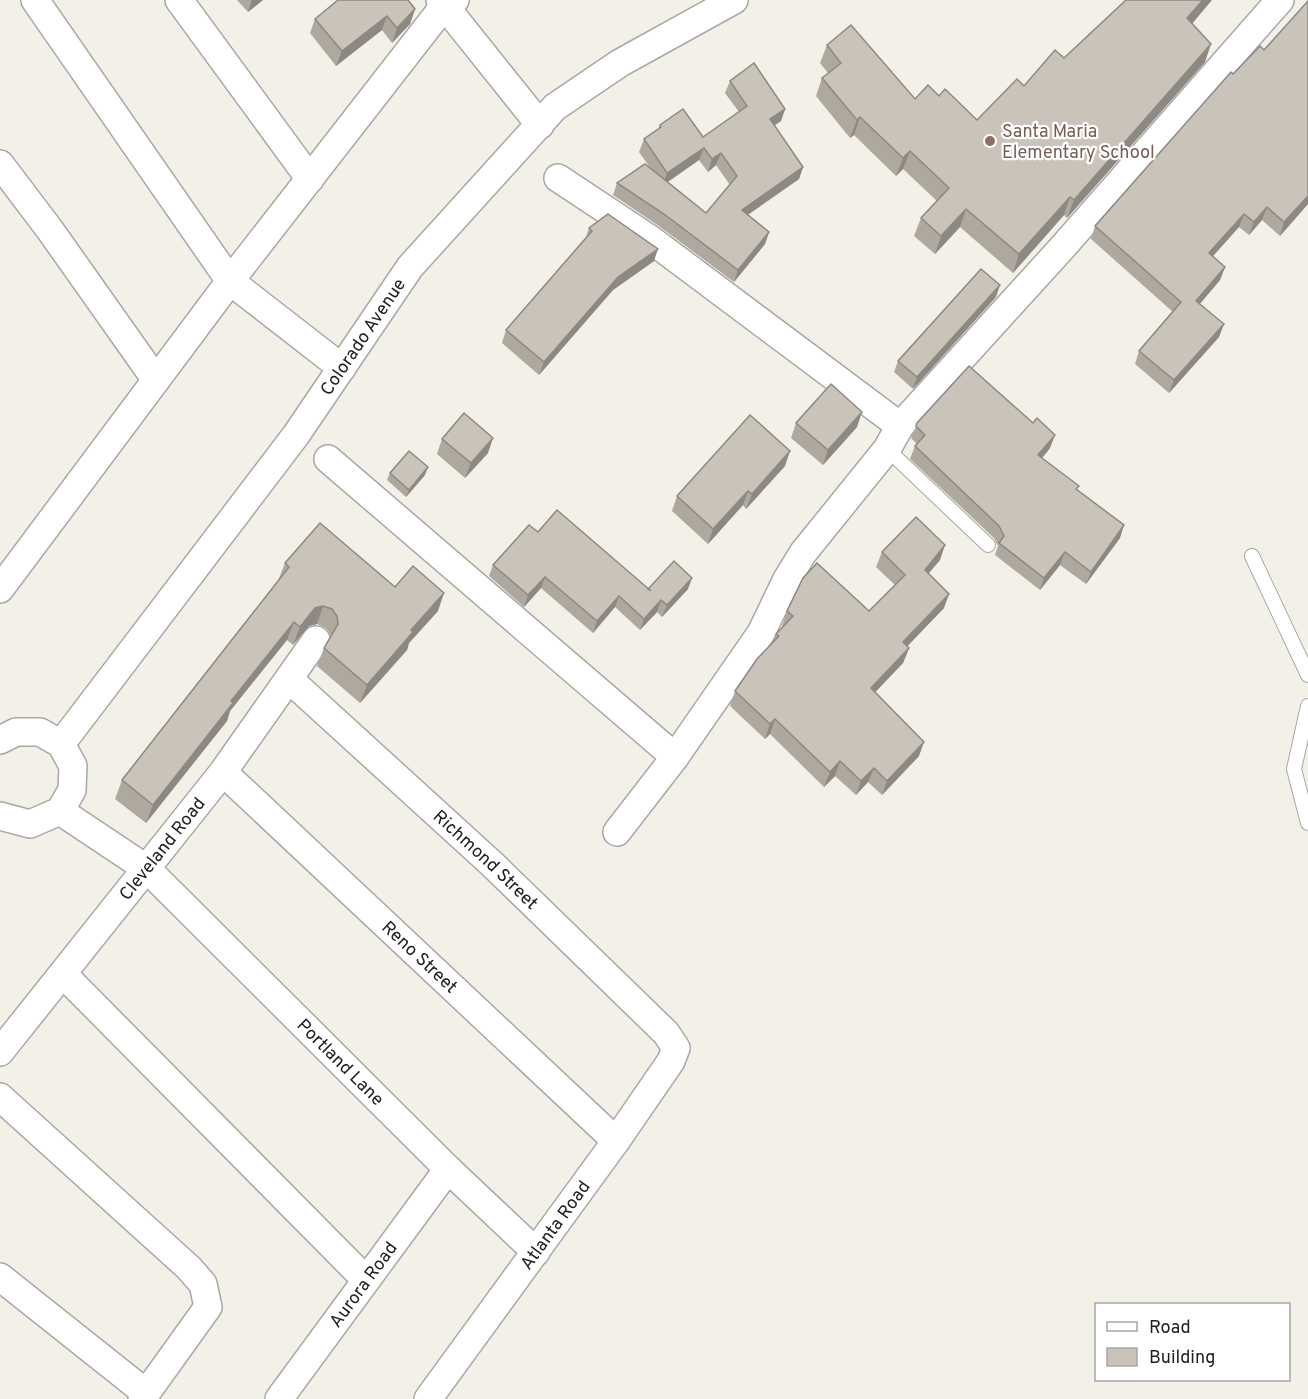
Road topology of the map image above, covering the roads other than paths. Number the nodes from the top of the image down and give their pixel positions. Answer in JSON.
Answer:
{"nodes":[{"id":1,"x":36,"y":0,"type":"edge"},
{"id":2,"x":179,"y":0,"type":"edge"},
{"id":3,"x":734,"y":0,"type":"edge"},
{"id":4,"x":1280,"y":0,"type":"edge"},
{"id":5,"x":446,"y":2,"type":"edge"},
{"id":6,"x":540,"y":125,"type":"junction"},
{"id":7,"x":0,"y":164,"type":"edge"},
{"id":8,"x":558,"y":178,"type":"dead end"},
{"id":9,"x":310,"y":179,"type":"junction"},
{"id":10,"x":230,"y":281,"type":"junction"},
{"id":11,"x":342,"y":368,"type":"junction"},
{"id":12,"x":156,"y":380,"type":"junction"},
{"id":13,"x":894,"y":437,"type":"junction"},
{"id":14,"x":328,"y":459,"type":"dead end"},
{"id":15,"x":988,"y":544,"type":"dead end"},
{"id":16,"x":1252,"y":556,"type":"dead end"},
{"id":17,"x":0,"y":589,"type":"edge"},
{"id":18,"x":316,"y":640,"type":"dead end"},
{"id":19,"x":1308,"y":675,"type":"edge"},
{"id":20,"x":289,"y":679,"type":"junction"},
{"id":21,"x":1308,"y":706,"type":"edge"},
{"id":22,"x":0,"y":740,"type":"edge"},
{"id":23,"x":61,"y":744,"type":"junction"},
{"id":24,"x":675,"y":757,"type":"junction"},
{"id":25,"x":224,"y":772,"type":"junction"},
{"id":26,"x":60,"y":811,"type":"junction"},
{"id":27,"x":0,"y":816,"type":"edge"},
{"id":28,"x":1308,"y":823,"type":"edge"},
{"id":29,"x":617,"y":832,"type":"dead end"},
{"id":30,"x":147,"y":869,"type":"junction"},
{"id":31,"x":63,"y":974,"type":"junction"},
{"id":32,"x":676,"y":1048,"type":"joint"},
{"id":33,"x":0,"y":1052,"type":"edge"},
{"id":34,"x":0,"y":1097,"type":"edge"},
{"id":35,"x":616,"y":1141,"type":"junction"},
{"id":36,"x":448,"y":1169,"type":"junction"},
{"id":37,"x":536,"y":1252,"type":"junction"},
{"id":38,"x":0,"y":1277,"type":"edge"},
{"id":39,"x":366,"y":1280,"type":"junction"},
{"id":40,"x":144,"y":1396,"type":"edge"},
{"id":41,"x":279,"y":1399,"type":"edge"},
{"id":42,"x":428,"y":1399,"type":"edge"}],
"edges":[{"from":1,"to":10,"type":"street"},
{"from":2,"to":9,"type":"street"},
{"from":3,"to":6,"type":"street","name":"Colorado Avenue"},
{"from":4,"to":13,"type":"street"},
{"from":5,"to":6,"type":"street"},
{"from":5,"to":9,"type":"street"},
{"from":6,"to":11,"type":"street","name":"Colorado Avenue"},
{"from":7,"to":12,"type":"street"},
{"from":8,"to":13,"type":"street"},
{"from":9,"to":10,"type":"street"},
{"from":10,"to":11,"type":"street"},
{"from":10,"to":12,"type":"street"},
{"from":11,"to":23,"type":"street","name":"Colorado Avenue"},
{"from":12,"to":17,"type":"street"},
{"from":13,"to":15,"type":"lane"},
{"from":13,"to":24,"type":"street"},
{"from":14,"to":24,"type":"street"},
{"from":16,"to":19,"type":"lane"},
{"from":18,"to":20,"type":"street","name":"Cleveland Road"},
{"from":20,"to":25,"type":"street","name":"Cleveland Road"},
{"from":20,"to":32,"type":"street","name":"Richmond Street"},
{"from":21,"to":28,"type":"lane"},
{"from":22,"to":23,"type":"street"},
{"from":23,"to":26,"type":"street"},
{"from":24,"to":29,"type":"street"},
{"from":25,"to":30,"type":"street","name":"Cleveland Road"},
{"from":25,"to":35,"type":"street","name":"Reno Street"},
{"from":26,"to":27,"type":"street"},
{"from":26,"to":30,"type":"street","name":"Portland Lane"},
{"from":30,"to":31,"type":"street","name":"Cleveland Road"},
{"from":30,"to":36,"type":"street","name":"Portland Lane"},
{"from":31,"to":33,"type":"street","name":"Cleveland Road"},
{"from":31,"to":39,"type":"street"},
{"from":32,"to":35,"type":"street","name":"Atlanta Road"},
{"from":34,"to":40,"type":"street"},
{"from":35,"to":37,"type":"street","name":"Atlanta Road"},
{"from":36,"to":37,"type":"street","name":"Portland Lane"},
{"from":36,"to":39,"type":"street","name":"Aurora Road"},
{"from":37,"to":42,"type":"street","name":"Atlanta Road"},
{"from":38,"to":40,"type":"street"},
{"from":39,"to":41,"type":"street","name":"Aurora Road"}]}
